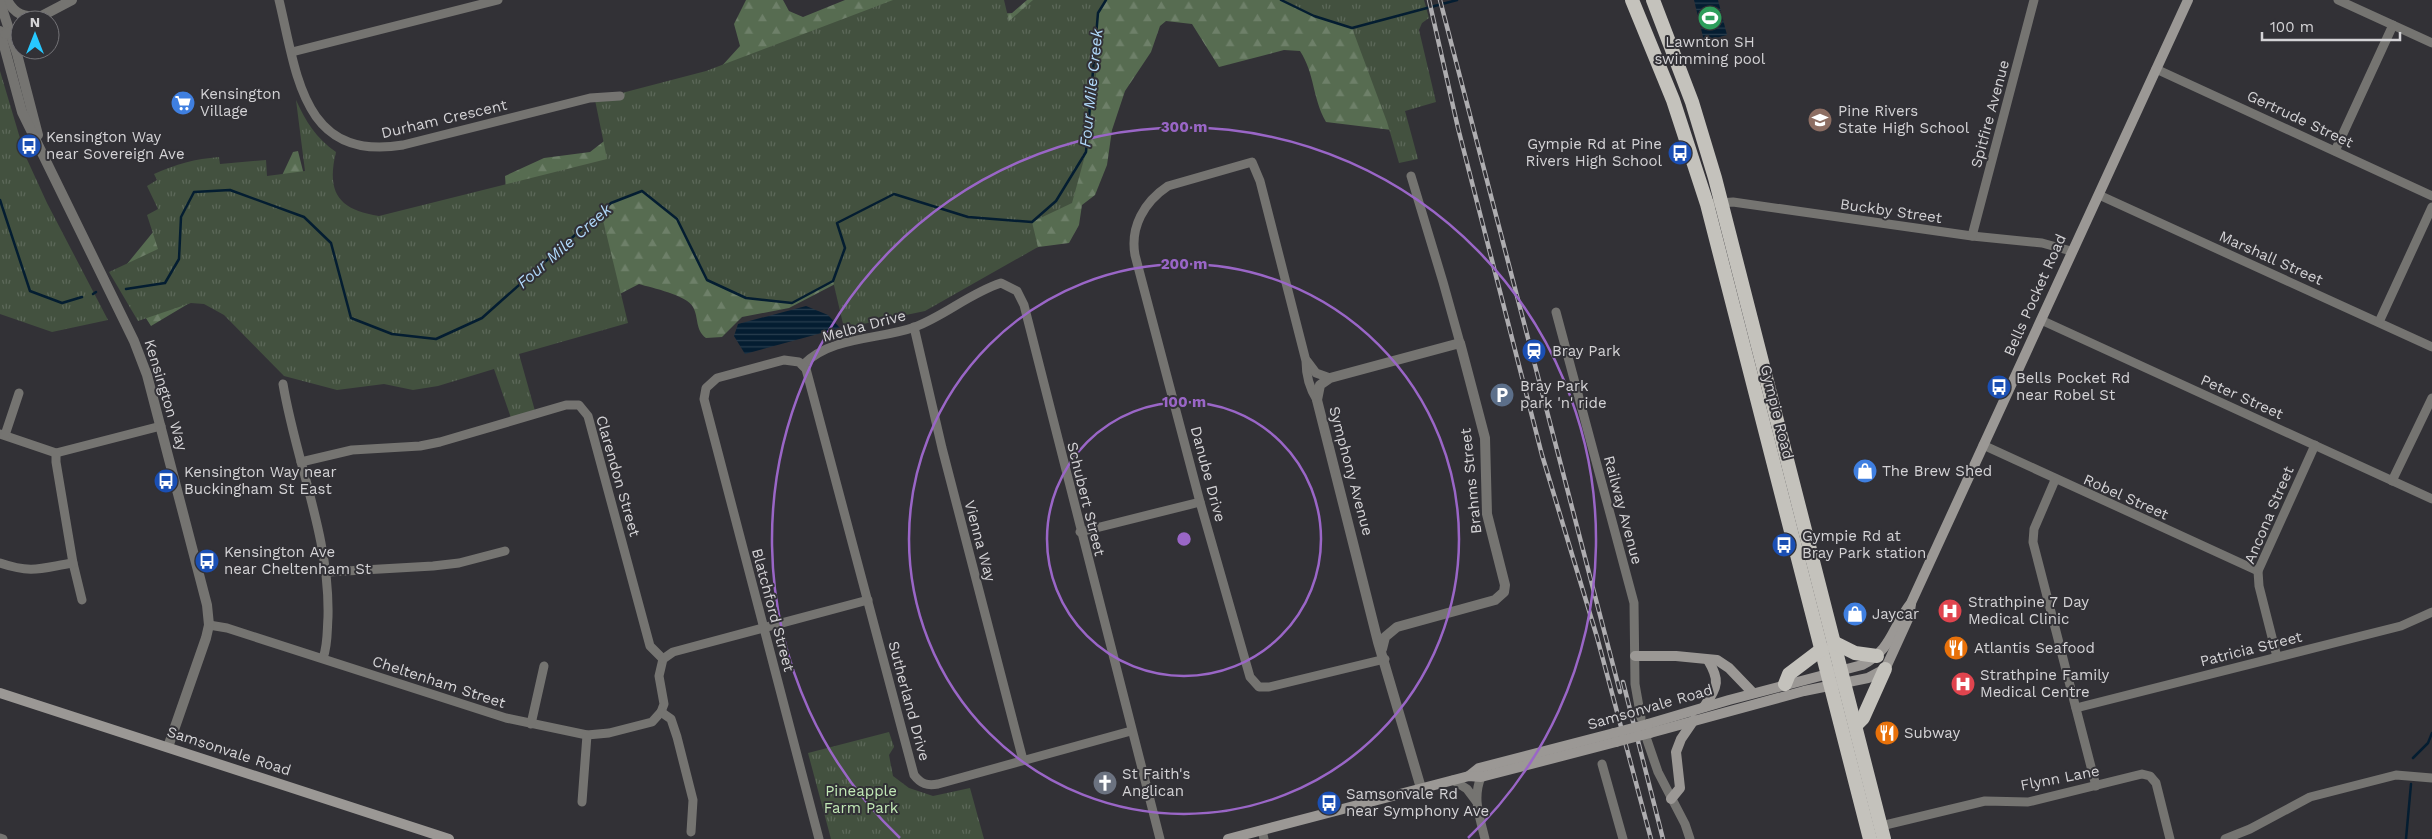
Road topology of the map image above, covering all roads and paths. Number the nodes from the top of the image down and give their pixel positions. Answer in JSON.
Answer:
{"nodes":[{"id":1,"x":72,"y":0,"type":"edge"},
{"id":2,"x":279,"y":0,"type":"edge"},
{"id":3,"x":498,"y":0,"type":"edge"},
{"id":4,"x":1632,"y":0,"type":"edge"},
{"id":5,"x":1653,"y":0,"type":"edge"},
{"id":6,"x":2034,"y":0,"type":"edge"},
{"id":7,"x":2188,"y":0,"type":"edge"},
{"id":8,"x":2338,"y":0,"type":"edge"},
{"id":9,"x":0,"y":2,"type":"edge"},
{"id":10,"x":53,"y":10,"type":"edge"},
{"id":11,"x":2393,"y":25,"type":"junction"},
{"id":12,"x":8,"y":31,"type":"edge"},
{"id":13,"x":2432,"y":43,"type":"edge"},
{"id":14,"x":292,"y":52,"type":"junction"},
{"id":15,"x":2156,"y":69,"type":"junction"},
{"id":16,"x":620,"y":96,"type":"dead end"},
{"id":17,"x":2335,"y":151,"type":"junction"},
{"id":18,"x":1252,"y":162,"type":"joint"},
{"id":19,"x":1410,"y":176,"type":"dead end"},
{"id":20,"x":2099,"y":195,"type":"junction"},
{"id":21,"x":2432,"y":196,"type":"edge"},
{"id":22,"x":1722,"y":202,"type":"junction"},
{"id":23,"x":1707,"y":204,"type":"junction"},
{"id":24,"x":2432,"y":207,"type":"edge"},
{"id":25,"x":1972,"y":236,"type":"junction"},
{"id":26,"x":2071,"y":251,"type":"junction"},
{"id":27,"x":1001,"y":283,"type":"joint"},
{"id":28,"x":1556,"y":312,"type":"dead end"},
{"id":29,"x":2041,"y":320,"type":"junction"},
{"id":30,"x":2379,"y":322,"type":"junction"},
{"id":31,"x":914,"y":327,"type":"junction"},
{"id":32,"x":1460,"y":343,"type":"junction"},
{"id":33,"x":2432,"y":347,"type":"edge"},
{"id":34,"x":1306,"y":361,"type":"junction"},
{"id":35,"x":803,"y":365,"type":"junction"},
{"id":36,"x":1330,"y":378,"type":"junction"},
{"id":37,"x":283,"y":384,"type":"dead end"},
{"id":38,"x":19,"y":393,"type":"dead end"},
{"id":39,"x":2432,"y":398,"type":"edge"},
{"id":40,"x":1317,"y":400,"type":"junction"},
{"id":41,"x":161,"y":426,"type":"junction"},
{"id":42,"x":2,"y":434,"type":"edge"},
{"id":43,"x":2315,"y":445,"type":"junction"},
{"id":44,"x":1983,"y":446,"type":"junction"},
{"id":45,"x":56,"y":453,"type":"junction"},
{"id":46,"x":301,"y":462,"type":"junction"},
{"id":47,"x":2055,"y":480,"type":"junction"},
{"id":48,"x":2392,"y":481,"type":"junction"},
{"id":49,"x":2432,"y":499,"type":"edge"},
{"id":50,"x":1200,"y":502,"type":"junction"},
{"id":51,"x":1080,"y":532,"type":"junction"},
{"id":52,"x":505,"y":551,"type":"dead end"},
{"id":53,"x":0,"y":563,"type":"edge"},
{"id":54,"x":73,"y":563,"type":"junction"},
{"id":55,"x":2258,"y":571,"type":"junction"},
{"id":56,"x":328,"y":572,"type":"junction"},
{"id":57,"x":82,"y":600,"type":"dead end"},
{"id":58,"x":868,"y":600,"type":"junction"},
{"id":59,"x":1911,"y":603,"type":"junction"},
{"id":60,"x":2432,"y":612,"type":"edge"},
{"id":61,"x":1373,"y":617,"type":"junction"},
{"id":62,"x":209,"y":625,"type":"junction"},
{"id":63,"x":1397,"y":627,"type":"junction"},
{"id":64,"x":764,"y":628,"type":"junction"},
{"id":65,"x":1835,"y":643,"type":"junction"},
{"id":66,"x":1822,"y":649,"type":"junction"},
{"id":67,"x":1383,"y":654,"type":"junction"},
{"id":68,"x":1635,"y":656,"type":"junction"},
{"id":69,"x":1877,"y":656,"type":"junction"},
{"id":70,"x":2277,"y":657,"type":"junction"},
{"id":71,"x":323,"y":658,"type":"junction"},
{"id":72,"x":663,"y":659,"type":"junction"},
{"id":73,"x":1708,"y":660,"type":"junction"},
{"id":74,"x":544,"y":666,"type":"dead end"},
{"id":75,"x":1885,"y":669,"type":"junction"},
{"id":76,"x":1843,"y":676,"type":"junction"},
{"id":77,"x":1829,"y":679,"type":"junction"},
{"id":78,"x":1786,"y":684,"type":"junction"},
{"id":79,"x":0,"y":693,"type":"edge"},
{"id":80,"x":1753,"y":693,"type":"junction"},
{"id":81,"x":1704,"y":707,"type":"junction"},
{"id":82,"x":2076,"y":708,"type":"junction"},
{"id":83,"x":661,"y":712,"type":"junction"},
{"id":84,"x":1694,"y":720,"type":"junction"},
{"id":85,"x":531,"y":724,"type":"junction"},
{"id":86,"x":1856,"y":725,"type":"junction"},
{"id":87,"x":1647,"y":729,"type":"junction"},
{"id":88,"x":1132,"y":731,"type":"junction"},
{"id":89,"x":587,"y":735,"type":"junction"},
{"id":90,"x":1615,"y":738,"type":"junction"},
{"id":91,"x":168,"y":747,"type":"junction"},
{"id":92,"x":1023,"y":760,"type":"junction"},
{"id":93,"x":1602,"y":764,"type":"dead end"},
{"id":94,"x":1469,"y":776,"type":"junction"},
{"id":95,"x":1481,"y":777,"type":"junction"},
{"id":96,"x":2432,"y":778,"type":"edge"},
{"id":97,"x":1453,"y":780,"type":"junction"},
{"id":98,"x":2096,"y":786,"type":"junction"},
{"id":99,"x":1421,"y":788,"type":"junction"},
{"id":100,"x":1671,"y":799,"type":"junction"},
{"id":101,"x":582,"y":802,"type":"dead end"},
{"id":102,"x":1476,"y":802,"type":"junction"},
{"id":103,"x":691,"y":832,"type":"dead end"},
{"id":104,"x":1883,"y":833,"type":"edge"},
{"id":105,"x":1263,"y":835,"type":"edge"},
{"id":106,"x":449,"y":839,"type":"edge"},
{"id":107,"x":820,"y":839,"type":"edge"},
{"id":108,"x":1160,"y":839,"type":"edge"},
{"id":109,"x":1228,"y":839,"type":"edge"},
{"id":110,"x":1485,"y":839,"type":"edge"},
{"id":111,"x":1622,"y":839,"type":"edge"},
{"id":112,"x":1690,"y":839,"type":"edge"},
{"id":113,"x":1870,"y":839,"type":"edge"},
{"id":114,"x":2170,"y":839,"type":"edge"},
{"id":115,"x":2225,"y":839,"type":"edge"}],
"edges":[{"from":1,"to":10,"type":"street"},
{"from":2,"to":14,"type":"street","name":"Durham Crescent"},
{"from":3,"to":14,"type":"street"},
{"from":4,"to":23,"type":"highway","name":"Gympie Road"},
{"from":5,"to":22,"type":"highway","name":"Gympie Road"},
{"from":6,"to":25,"type":"street","name":"Spitfire Avenue"},
{"from":7,"to":15,"type":"main road","name":"Bells Pocket Road"},
{"from":8,"to":11,"type":"street"},
{"from":9,"to":12,"type":"street","name":"Kensington Way"},
{"from":11,"to":13,"type":"street"},
{"from":11,"to":17,"type":"street"},
{"from":12,"to":41,"type":"street","name":"Kensington Way"},
{"from":14,"to":16,"type":"street","name":"Durham Crescent"},
{"from":15,"to":17,"type":"street","name":"Gertrude Street"},
{"from":15,"to":20,"type":"main road","name":"Bells Pocket Road"},
{"from":17,"to":21,"type":"street","name":"Gertrude Street"},
{"from":18,"to":34,"type":"street","name":"Symphony Avenue"},
{"from":18,"to":50,"type":"street","name":"Danube Drive"},
{"from":19,"to":32,"type":"street"},
{"from":20,"to":26,"type":"main road","name":"Bells Pocket Road"},
{"from":20,"to":30,"type":"street","name":"Marshall Street"},
{"from":22,"to":23,"type":"street","name":"Buckby Street"},
{"from":22,"to":25,"type":"street","name":"Buckby Street"},
{"from":22,"to":65,"type":"highway","name":"Gympie Road"},
{"from":23,"to":66,"type":"highway","name":"Gympie Road"},
{"from":24,"to":30,"type":"street"},
{"from":25,"to":26,"type":"street","name":"Buckby Street"},
{"from":26,"to":29,"type":"main road","name":"Bells Pocket Road"},
{"from":27,"to":31,"type":"street","name":"Melba Drive"},
{"from":27,"to":51,"type":"street","name":"Schubert Street"},
{"from":28,"to":68,"type":"street","name":"Railway Avenue"},
{"from":29,"to":43,"type":"street","name":"Peter Street"},
{"from":29,"to":44,"type":"main road","name":"Bells Pocket Road"},
{"from":30,"to":33,"type":"street","name":"Marshall Street"},
{"from":31,"to":35,"type":"street","name":"Melba Drive"},
{"from":31,"to":92,"type":"street","name":"Vienna Way"},
{"from":32,"to":36,"type":"street"},
{"from":32,"to":63,"type":"street","name":"Brahms Street"},
{"from":34,"to":36,"type":"street"},
{"from":34,"to":40,"type":"street","name":"Symphony Avenue"},
{"from":35,"to":58,"type":"street","name":"Sutherland Drive"},
{"from":35,"to":64,"type":"street","name":"Blatchford Street"},
{"from":36,"to":40,"type":"street"},
{"from":37,"to":46,"type":"street"},
{"from":38,"to":42,"type":"street"},
{"from":39,"to":48,"type":"street"},
{"from":40,"to":61,"type":"street","name":"Symphony Avenue"},
{"from":41,"to":45,"type":"street"},
{"from":41,"to":62,"type":"street","name":"Kensington Way"},
{"from":42,"to":45,"type":"street"},
{"from":43,"to":48,"type":"street","name":"Peter Street"},
{"from":43,"to":55,"type":"street","name":"Ancona Street"},
{"from":44,"to":47,"type":"street","name":"Robel Street"},
{"from":44,"to":59,"type":"main road","name":"Bells Pocket Road"},
{"from":45,"to":54,"type":"street"},
{"from":46,"to":56,"type":"street"},
{"from":46,"to":72,"type":"street","name":"Clarendon Street"},
{"from":47,"to":55,"type":"street","name":"Robel Street"},
{"from":47,"to":82,"type":"street"},
{"from":48,"to":49,"type":"street","name":"Peter Street"},
{"from":50,"to":51,"type":"street"},
{"from":50,"to":67,"type":"street","name":"Danube Drive"},
{"from":51,"to":88,"type":"street","name":"Schubert Street"},
{"from":52,"to":56,"type":"street"},
{"from":53,"to":54,"type":"street"},
{"from":54,"to":57,"type":"street"},
{"from":55,"to":70,"type":"street","name":"Ancona Street"},
{"from":56,"to":71,"type":"street"},
{"from":58,"to":64,"type":"street"},
{"from":58,"to":92,"type":"street","name":"Sutherland Drive"},
{"from":59,"to":69,"type":"main road","name":"Bells Pocket Road"},
{"from":59,"to":75,"type":"main road","name":"Bells Pocket Road"},
{"from":60,"to":70,"type":"street","name":"Patricia Street"},
{"from":61,"to":63,"type":"street"},
{"from":61,"to":67,"type":"street","name":"Symphony Avenue"},
{"from":62,"to":71,"type":"street","name":"Cheltenham Street"},
{"from":62,"to":91,"type":"street","name":"Kensington Way"},
{"from":63,"to":67,"type":"street"},
{"from":64,"to":72,"type":"street"},
{"from":64,"to":107,"type":"street","name":"Blatchford Street"},
{"from":65,"to":69,"type":"highway"},
{"from":65,"to":76,"type":"highway","name":"Gympie Road"},
{"from":66,"to":77,"type":"highway","name":"Gympie Road"},
{"from":66,"to":78,"type":"highway"},
{"from":67,"to":99,"type":"street","name":"Symphony Avenue"},
{"from":68,"to":73,"type":"main road"},
{"from":68,"to":87,"type":"street","name":"Railway Avenue"},
{"from":69,"to":76,"type":"main road","name":"Bells Pocket Road"},
{"from":70,"to":82,"type":"street","name":"Patricia Street"},
{"from":71,"to":85,"type":"street","name":"Cheltenham Street"},
{"from":72,"to":83,"type":"street"},
{"from":73,"to":80,"type":"main road"},
{"from":73,"to":81,"type":"main road"},
{"from":74,"to":85,"type":"street"},
{"from":75,"to":76,"type":"main road"},
{"from":75,"to":86,"type":"highway"},
{"from":76,"to":77,"type":"main road","name":"Samsonvale Road"},
{"from":76,"to":86,"type":"highway","name":"Gympie Road"},
{"from":77,"to":78,"type":"main road","name":"Samsonvale Road"},
{"from":77,"to":84,"type":"main road","name":"Samsonvale Road"},
{"from":77,"to":113,"type":"highway","name":"Gympie Road"},
{"from":78,"to":80,"type":"main road","name":"Samsonvale Road"},
{"from":79,"to":91,"type":"main road","name":"Samsonvale Road"},
{"from":80,"to":81,"type":"main road","name":"Samsonvale Road"},
{"from":81,"to":87,"type":"main road","name":"Samsonvale Road"},
{"from":82,"to":98,"type":"street"},
{"from":83,"to":89,"type":"street","name":"Cheltenham Street"},
{"from":83,"to":103,"type":"street"},
{"from":84,"to":87,"type":"main road","name":"Samsonvale Road"},
{"from":84,"to":100,"type":"main road"},
{"from":85,"to":89,"type":"street","name":"Cheltenham Street"},
{"from":86,"to":104,"type":"highway","name":"Gympie Road"},
{"from":87,"to":90,"type":"main road","name":"Samsonvale Road","bridge":true},
{"from":87,"to":100,"type":"street","name":"Railway Avenue"},
{"from":88,"to":92,"type":"street","name":"Sutherland Drive"},
{"from":88,"to":108,"type":"street"},
{"from":89,"to":101,"type":"street"},
{"from":90,"to":94,"type":"main road","name":"Samsonvale Road"},
{"from":90,"to":95,"type":"main road","name":"Samsonvale Road"},
{"from":91,"to":106,"type":"main road","name":"Samsonvale Road"},
{"from":93,"to":111,"type":"street"},
{"from":94,"to":95,"type":"main road","name":"Samsonvale Road"},
{"from":94,"to":97,"type":"main road","name":"Samsonvale Road"},
{"from":95,"to":102,"type":"street"},
{"from":96,"to":115,"type":"street"},
{"from":97,"to":99,"type":"main road","name":"Samsonvale Road"},
{"from":97,"to":102,"type":"street"},
{"from":98,"to":104,"type":"street","name":"Flynn Lane"},
{"from":98,"to":114,"type":"street","name":"Flynn Lane"},
{"from":99,"to":105,"type":"main road","name":"Samsonvale Road"},
{"from":100,"to":112,"type":"street","name":"Railway Avenue"},
{"from":102,"to":110,"type":"street"},
{"from":105,"to":109,"type":"main road","name":"Samsonvale Road"}]}
